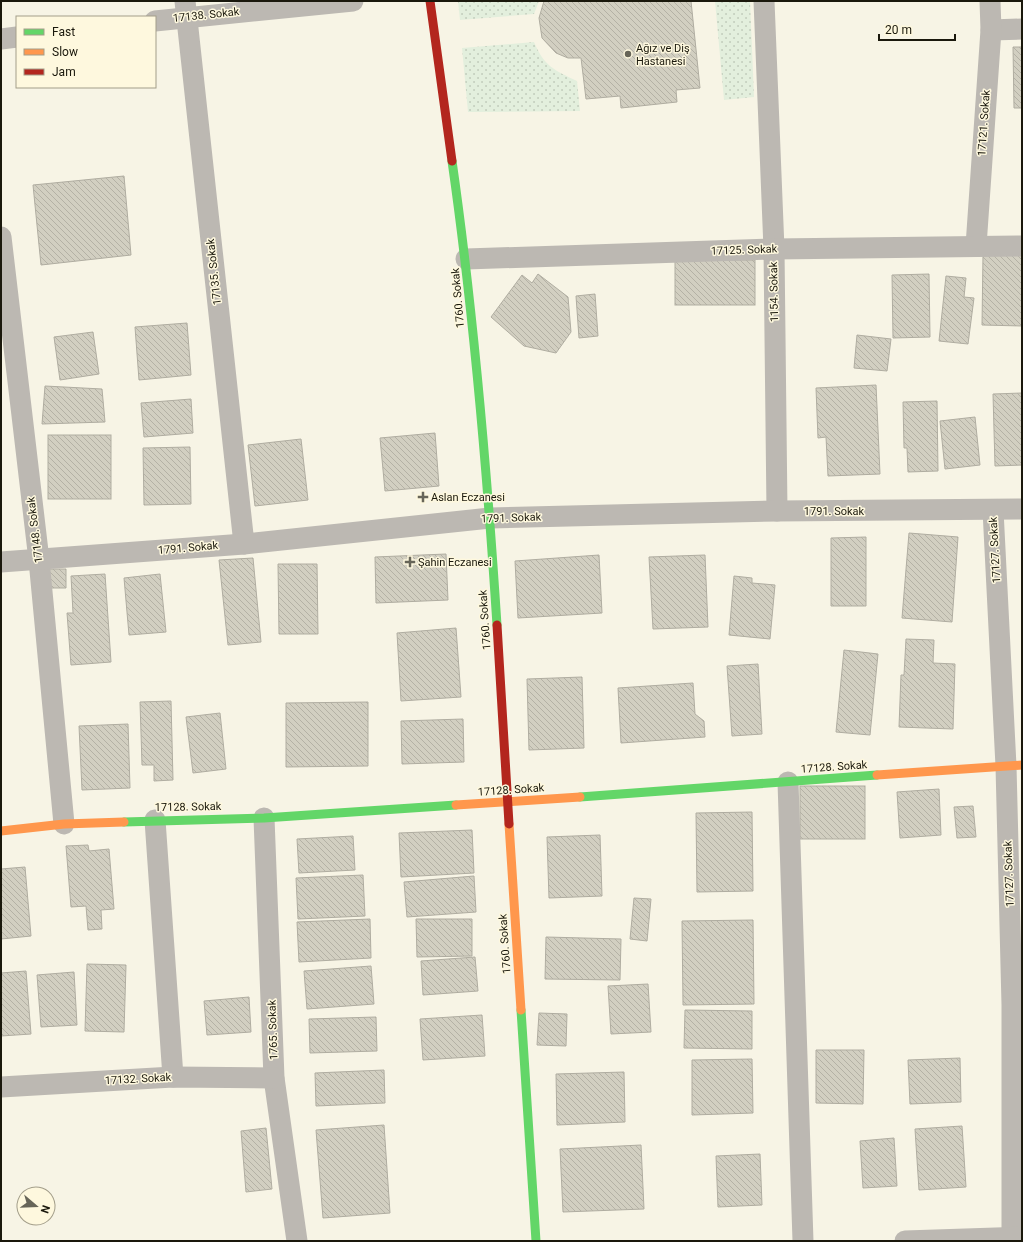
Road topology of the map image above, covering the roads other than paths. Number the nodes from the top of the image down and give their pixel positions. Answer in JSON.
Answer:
{"nodes":[{"id":1,"x":353,"y":1,"type":"edge"},
{"id":2,"x":430,"y":1,"type":"edge"},
{"id":3,"x":764,"y":1,"type":"edge"},
{"id":4,"x":990,"y":1,"type":"edge"},
{"id":5,"x":186,"y":9,"type":"edge"},
{"id":6,"x":156,"y":21,"type":"edge"},
{"id":7,"x":1022,"y":29,"type":"edge"},
{"id":8,"x":991,"y":30,"type":"junction"},
{"id":9,"x":16,"y":37,"type":"edge"},
{"id":10,"x":1,"y":39,"type":"edge"},
{"id":11,"x":1,"y":237,"type":"edge"},
{"id":12,"x":976,"y":246,"type":"junction"},
{"id":13,"x":1022,"y":246,"type":"edge"},
{"id":14,"x":774,"y":249,"type":"junction"},
{"id":15,"x":466,"y":259,"type":"junction"},
{"id":16,"x":7,"y":347,"type":"edge"},
{"id":17,"x":1022,"y":509,"type":"edge"},
{"id":18,"x":993,"y":510,"type":"junction"},
{"id":19,"x":777,"y":511,"type":"junction"},
{"id":20,"x":490,"y":518,"type":"junction"},
{"id":21,"x":244,"y":544,"type":"junction"},
{"id":22,"x":38,"y":560,"type":"junction"},
{"id":23,"x":1,"y":562,"type":"edge"},
{"id":24,"x":1014,"y":766,"type":"edge"},
{"id":25,"x":788,"y":782,"type":"junction"},
{"id":26,"x":509,"y":802,"type":"junction"},
{"id":27,"x":264,"y":818,"type":"junction"},
{"id":28,"x":155,"y":820,"type":"junction"},
{"id":29,"x":64,"y":824,"type":"junction"},
{"id":30,"x":1,"y":831,"type":"edge"},
{"id":31,"x":1017,"y":1005,"type":"edge"},
{"id":32,"x":173,"y":1077,"type":"junction"},
{"id":33,"x":274,"y":1078,"type":"junction"},
{"id":34,"x":1,"y":1087,"type":"edge"},
{"id":35,"x":1016,"y":1238,"type":"edge"},
{"id":36,"x":297,"y":1241,"type":"edge"},
{"id":37,"x":536,"y":1241,"type":"edge"},
{"id":38,"x":803,"y":1241,"type":"edge"},
{"id":39,"x":905,"y":1241,"type":"edge"}],
"edges":[{"from":1,"to":5,"type":"street","name":"17138. Sokak"},
{"from":2,"to":15,"type":"street","name":"1760. Sokak"},
{"from":3,"to":14,"type":"street","name":"1154. Sokak"},
{"from":4,"to":8,"type":"street","name":"17121. Sokak"},
{"from":5,"to":6,"type":"street","name":"17138. Sokak"},
{"from":5,"to":21,"type":"street","name":"17135. Sokak"},
{"from":7,"to":8,"type":"street"},
{"from":8,"to":12,"type":"street","name":"17121. Sokak"},
{"from":9,"to":10,"type":"street"},
{"from":11,"to":16,"type":"street","name":"17148. Sokak"},
{"from":12,"to":13,"type":"street","name":"17125. Sokak"},
{"from":12,"to":14,"type":"street","name":"17125. Sokak"},
{"from":14,"to":15,"type":"street","name":"17125. Sokak"},
{"from":14,"to":19,"type":"street","name":"1154. Sokak"},
{"from":15,"to":20,"type":"street","name":"1760. Sokak"},
{"from":16,"to":22,"type":"street","name":"17148. Sokak"},
{"from":17,"to":18,"type":"street","name":"1791. Sokak"},
{"from":18,"to":19,"type":"street","name":"1791. Sokak"},
{"from":18,"to":24,"type":"street","name":"17127. Sokak"},
{"from":19,"to":20,"type":"street","name":"1791. Sokak"},
{"from":20,"to":21,"type":"street","name":"1791. Sokak"},
{"from":20,"to":26,"type":"street","name":"1760. Sokak"},
{"from":21,"to":22,"type":"street","name":"1791. Sokak"},
{"from":22,"to":23,"type":"street","name":"1791. Sokak"},
{"from":22,"to":29,"type":"street","name":"17148. Sokak"},
{"from":24,"to":25,"type":"street","name":"17128. Sokak"},
{"from":24,"to":31,"type":"street","name":"17127. Sokak"},
{"from":25,"to":26,"type":"street","name":"17128. Sokak"},
{"from":25,"to":38,"type":"street"},
{"from":26,"to":27,"type":"street","name":"17128. Sokak"},
{"from":26,"to":37,"type":"street","name":"1760. Sokak"},
{"from":27,"to":28,"type":"street","name":"17128. Sokak"},
{"from":27,"to":33,"type":"street","name":"1765. Sokak"},
{"from":28,"to":29,"type":"street","name":"17128. Sokak"},
{"from":28,"to":32,"type":"street"},
{"from":29,"to":30,"type":"street","name":"17128. Sokak"},
{"from":31,"to":35,"type":"street","name":"17127. Sokak"},
{"from":32,"to":33,"type":"street","name":"17132. Sokak"},
{"from":32,"to":34,"type":"street","name":"17132. Sokak"},
{"from":33,"to":36,"type":"street","name":"1765. Sokak"},
{"from":35,"to":39,"type":"street"}]}
